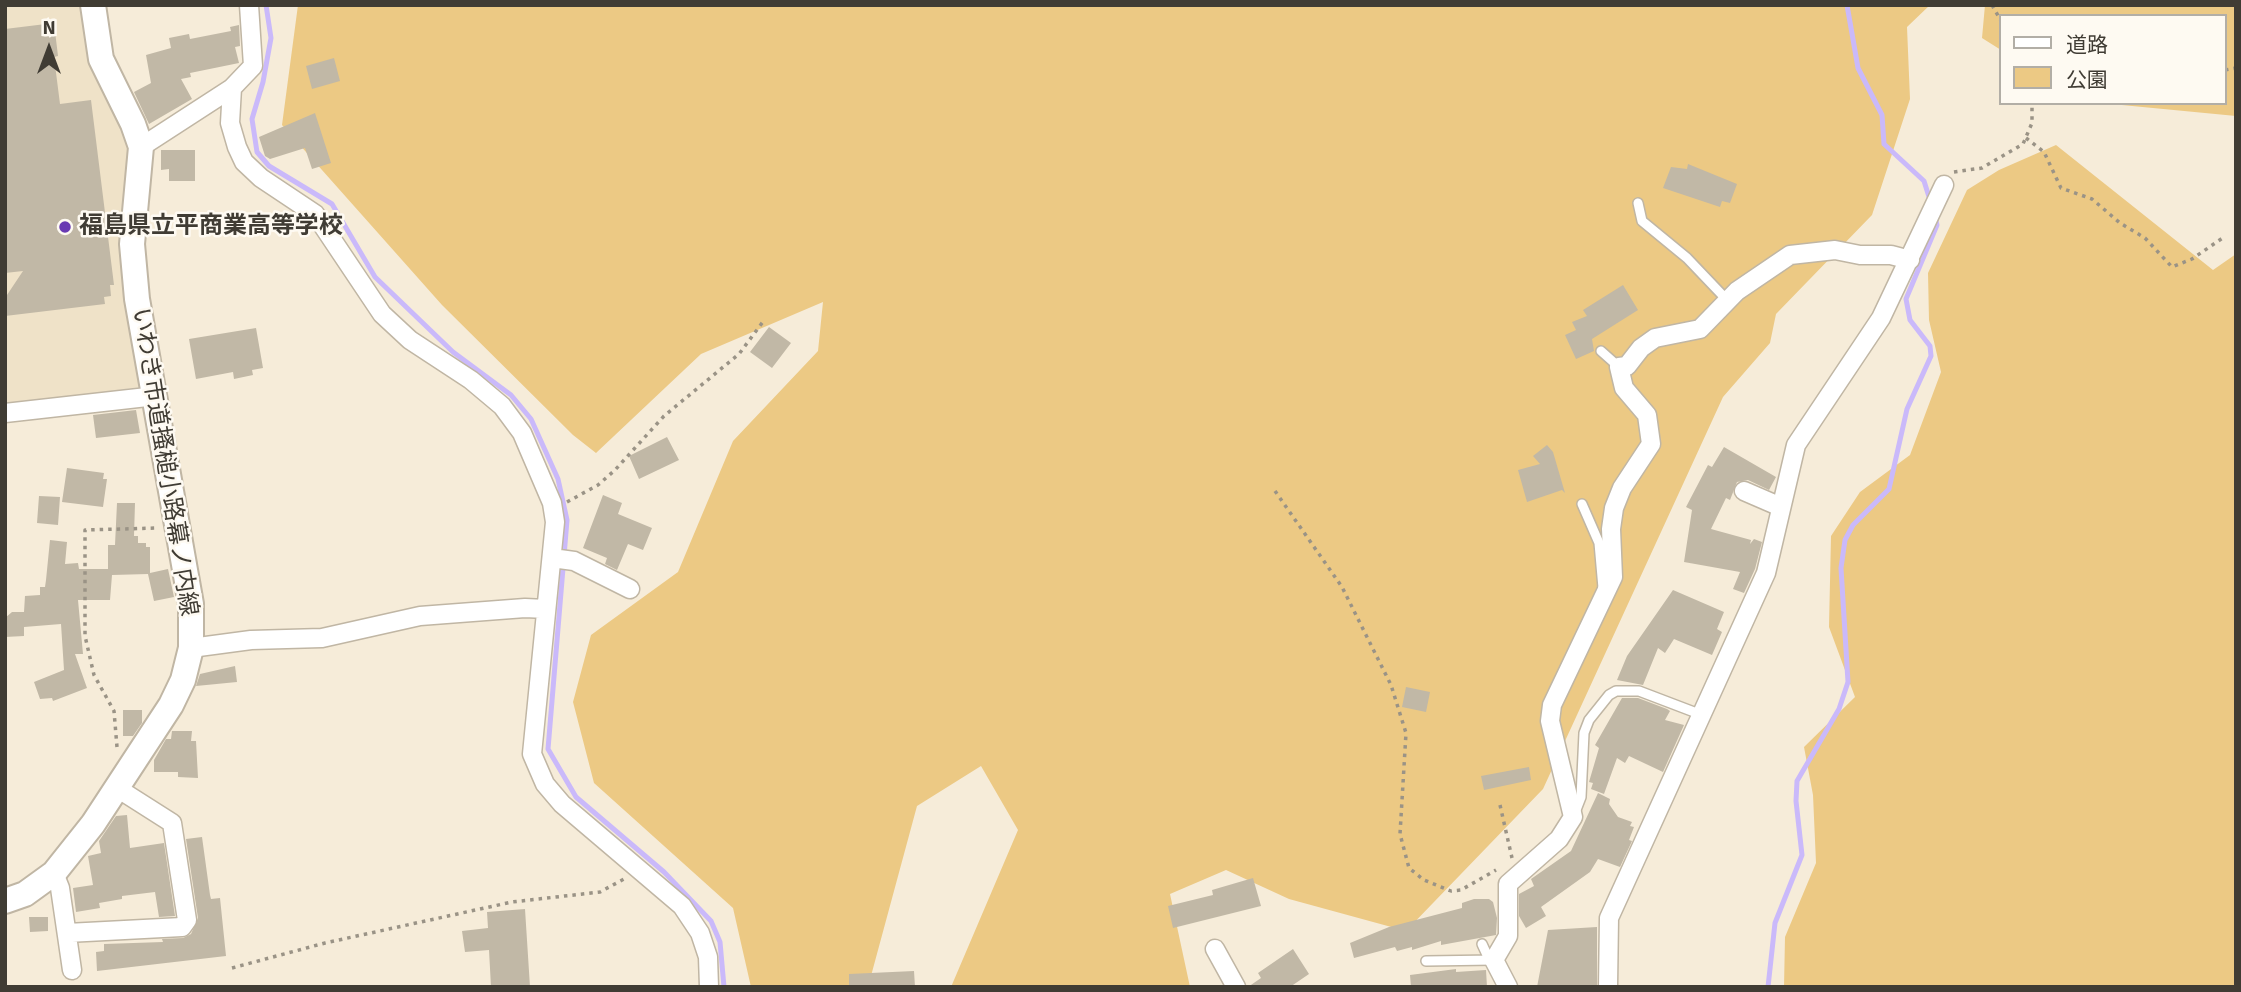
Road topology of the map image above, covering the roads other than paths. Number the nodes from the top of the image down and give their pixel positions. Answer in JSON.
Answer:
{"nodes":[{"id":1,"x":93,"y":5,"type":"edge"},
{"id":2,"x":249,"y":5,"type":"edge"},
{"id":3,"x":232,"y":88,"type":"junction"},
{"id":4,"x":141,"y":147,"type":"junction"},
{"id":5,"x":1944,"y":185,"type":"road end"},
{"id":6,"x":1638,"y":202,"type":"dead end"},
{"id":7,"x":1910,"y":260,"type":"junction"},
{"id":8,"x":1727,"y":300,"type":"junction"},
{"id":9,"x":1601,"y":351,"type":"dead end"},
{"id":10,"x":1619,"y":367,"type":"junction"},
{"id":11,"x":156,"y":396,"type":"junction"},
{"id":12,"x":5,"y":413,"type":"edge"},
{"id":13,"x":1744,"y":491,"type":"dead end"},
{"id":14,"x":1583,"y":504,"type":"dead end"},
{"id":15,"x":1782,"y":507,"type":"junction"},
{"id":16,"x":552,"y":558,"type":"junction"},
{"id":17,"x":630,"y":589,"type":"dead end"},
{"id":18,"x":1600,"y":600,"type":"junction"},
{"id":19,"x":546,"y":609,"type":"junction"},
{"id":20,"x":191,"y":648,"type":"junction"},
{"id":21,"x":1702,"y":715,"type":"junction"},
{"id":22,"x":121,"y":782,"type":"junction"},
{"id":23,"x":1573,"y":817,"type":"junction"},
{"id":24,"x":54,"y":873,"type":"junction"},
{"id":25,"x":5,"y":901,"type":"edge"},
{"id":26,"x":67,"y":933,"type":"junction"},
{"id":27,"x":1482,"y":944,"type":"dead end"},
{"id":28,"x":1214,"y":949,"type":"dead end"},
{"id":29,"x":1494,"y":960,"type":"junction"},
{"id":30,"x":1426,"y":961,"type":"dead end"},
{"id":31,"x":72,"y":970,"type":"dead end"},
{"id":32,"x":709,"y":987,"type":"edge"},
{"id":33,"x":1236,"y":987,"type":"edge"},
{"id":34,"x":1508,"y":987,"type":"edge"},
{"id":35,"x":1608,"y":987,"type":"edge"}],
"edges":[{"from":1,"to":4,"type":"street","name":"いわき市道搔槌小路幕ノ内線"},
{"from":2,"to":3,"type":"street"},
{"from":3,"to":4,"type":"street"},
{"from":3,"to":16,"type":"street"},
{"from":4,"to":11,"type":"street","name":"いわき市道搔槌小路幕ノ内線"},
{"from":5,"to":7,"type":"street"},
{"from":6,"to":8,"type":"lane"},
{"from":7,"to":8,"type":"street"},
{"from":7,"to":15,"type":"street"},
{"from":8,"to":10,"type":"street"},
{"from":9,"to":10,"type":"lane"},
{"from":10,"to":18,"type":"street"},
{"from":11,"to":12,"type":"street"},
{"from":11,"to":20,"type":"street","name":"いわき市道搔槌小路幕ノ内線"},
{"from":13,"to":15,"type":"street"},
{"from":14,"to":18,"type":"lane"},
{"from":15,"to":21,"type":"street"},
{"from":16,"to":17,"type":"street"},
{"from":16,"to":19,"type":"street"},
{"from":18,"to":23,"type":"street"},
{"from":19,"to":20,"type":"street"},
{"from":19,"to":32,"type":"street"},
{"from":20,"to":22,"type":"street","name":"いわき市道搔槌小路幕ノ内線"},
{"from":21,"to":23,"type":"lane"},
{"from":21,"to":35,"type":"street"},
{"from":22,"to":24,"type":"street","name":"いわき市道搔槌小路幕ノ内線"},
{"from":22,"to":26,"type":"street"},
{"from":23,"to":29,"type":"street"},
{"from":24,"to":25,"type":"street","name":"いわき市道搔槌小路幕ノ内線"},
{"from":24,"to":26,"type":"street"},
{"from":26,"to":31,"type":"street"},
{"from":27,"to":29,"type":"lane"},
{"from":28,"to":33,"type":"street"},
{"from":29,"to":30,"type":"lane"},
{"from":29,"to":34,"type":"street"}]}
